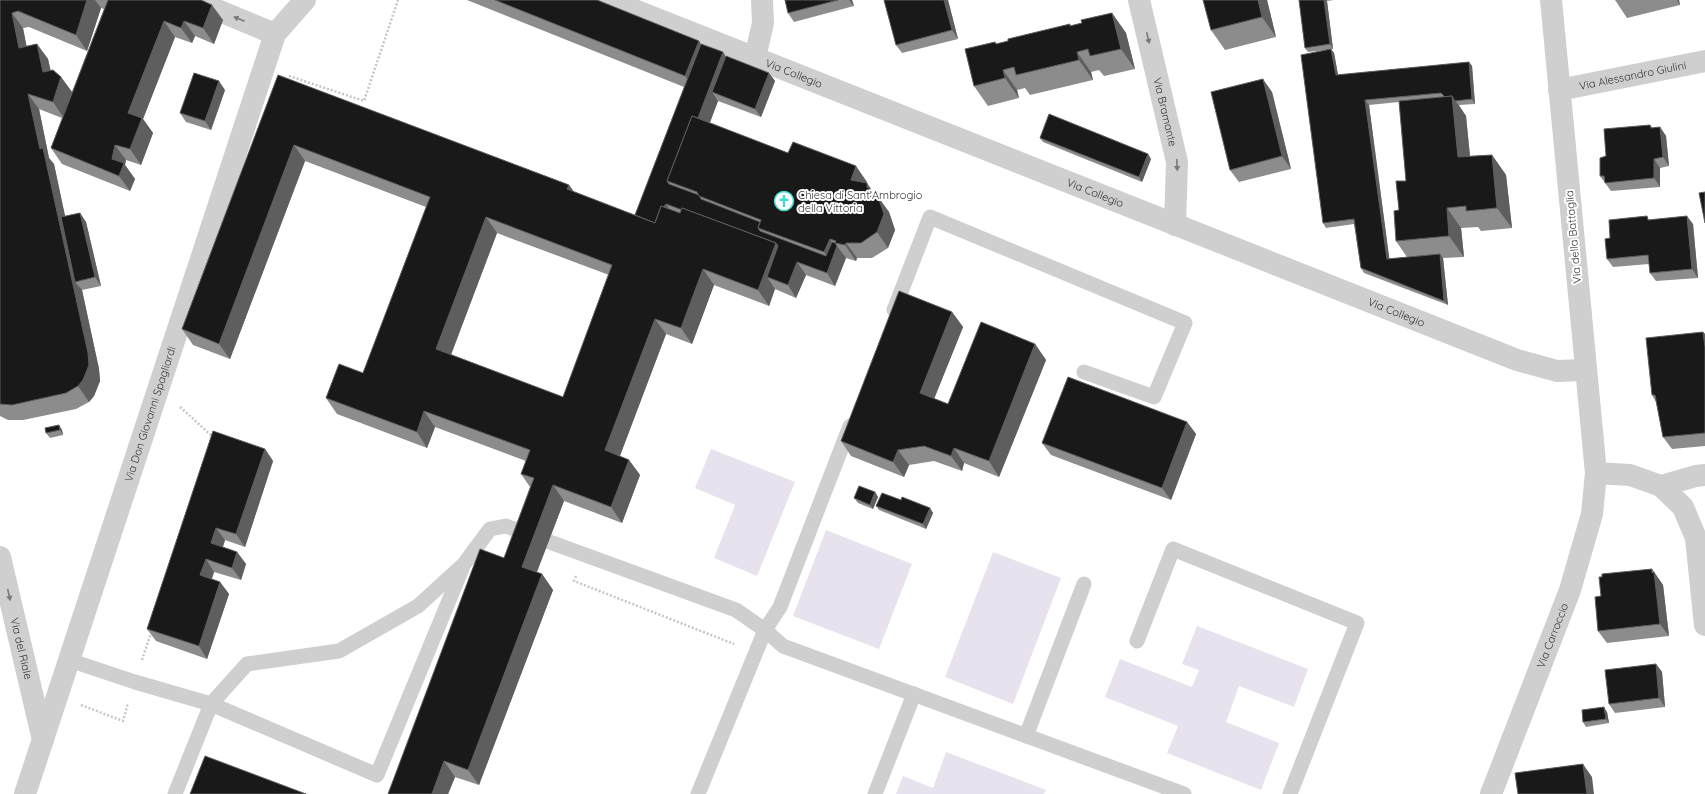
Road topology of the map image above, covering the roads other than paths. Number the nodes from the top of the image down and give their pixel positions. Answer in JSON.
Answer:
{"nodes":[{"id":1,"x":193,"y":0,"type":"edge"},
{"id":2,"x":306,"y":0,"type":"edge"},
{"id":3,"x":609,"y":0,"type":"edge"},
{"id":4,"x":762,"y":0,"type":"edge"},
{"id":5,"x":1140,"y":0,"type":"edge"},
{"id":6,"x":1551,"y":0,"type":"edge"},
{"id":7,"x":275,"y":34,"type":"junction"},
{"id":8,"x":755,"y":58,"type":"junction"},
{"id":9,"x":1705,"y":61,"type":"edge"},
{"id":10,"x":1559,"y":90,"type":"junction"},
{"id":11,"x":1175,"y":225,"type":"junction"},
{"id":12,"x":890,"y":320,"type":"edge"},
{"id":13,"x":1585,"y":370,"type":"junction"},
{"id":14,"x":1084,"y":372,"type":"dead end"},
{"id":15,"x":854,"y":416,"type":"edge"},
{"id":16,"x":1596,"y":473,"type":"junction"},
{"id":17,"x":1705,"y":475,"type":"edge"},
{"id":18,"x":1661,"y":486,"type":"junction"},
{"id":19,"x":0,"y":557,"type":"edge"},
{"id":20,"x":464,"y":564,"type":"junction"},
{"id":21,"x":1084,"y":584,"type":"dead end"},
{"id":22,"x":1705,"y":625,"type":"edge"},
{"id":23,"x":765,"y":630,"type":"junction"},
{"id":24,"x":1137,"y":641,"type":"dead end"},
{"id":25,"x":69,"y":660,"type":"junction"},
{"id":26,"x":914,"y":694,"type":"junction"},
{"id":27,"x":211,"y":704,"type":"junction"},
{"id":28,"x":1026,"y":736,"type":"junction"},
{"id":29,"x":42,"y":740,"type":"junction"},
{"id":30,"x":25,"y":794,"type":"edge"},
{"id":31,"x":175,"y":794,"type":"edge"},
{"id":32,"x":698,"y":794,"type":"edge"},
{"id":33,"x":875,"y":794,"type":"edge"},
{"id":34,"x":1184,"y":794,"type":"edge"},
{"id":35,"x":1290,"y":794,"type":"edge"},
{"id":36,"x":1491,"y":794,"type":"edge"}],
"edges":[{"from":7,"to":1,"type":"street","one_way":true},
{"from":2,"to":7,"type":"street","name":"Via Don Giovanni Spagliardi"},
{"from":3,"to":8,"type":"street","name":"Via Collegio"},
{"from":4,"to":8,"type":"street"},
{"from":5,"to":11,"type":"street","name":"Via Bramante","one_way":true},
{"from":6,"to":10,"type":"street","name":"Via della Battaglia"},
{"from":7,"to":25,"type":"street","name":"Via Don Giovanni Spagliardi"},
{"from":8,"to":11,"type":"street","name":"Via Collegio"},
{"from":9,"to":10,"type":"street","name":"Via Alessandro Giulini"},
{"from":10,"to":13,"type":"street","name":"Via della Battaglia"},
{"from":11,"to":13,"type":"street","name":"Via Collegio"},
{"from":12,"to":14,"type":"lane"},
{"from":13,"to":16,"type":"street","name":"Via della Battaglia"},
{"from":15,"to":23,"type":"lane"},
{"from":16,"to":18,"type":"street"},
{"from":16,"to":36,"type":"street","name":"Via Carroccio"},
{"from":17,"to":18,"type":"street"},
{"from":18,"to":22,"type":"street"},
{"from":19,"to":29,"type":"street","name":"Via del Riale","one_way":true},
{"from":20,"to":23,"type":"lane"},
{"from":20,"to":27,"type":"lane"},
{"from":20,"to":27,"type":"lane"},
{"from":21,"to":28,"type":"lane"},
{"from":23,"to":26,"type":"lane"},
{"from":23,"to":32,"type":"lane"},
{"from":24,"to":35,"type":"lane"},
{"from":25,"to":27,"type":"lane"},
{"from":25,"to":29,"type":"street","name":"Via Don Giovanni Spagliardi"},
{"from":26,"to":28,"type":"lane"},
{"from":26,"to":33,"type":"lane"},
{"from":27,"to":31,"type":"lane"},
{"from":28,"to":34,"type":"lane"},
{"from":29,"to":30,"type":"street","name":"Via Don Giovanni Spagliardi"}]}
